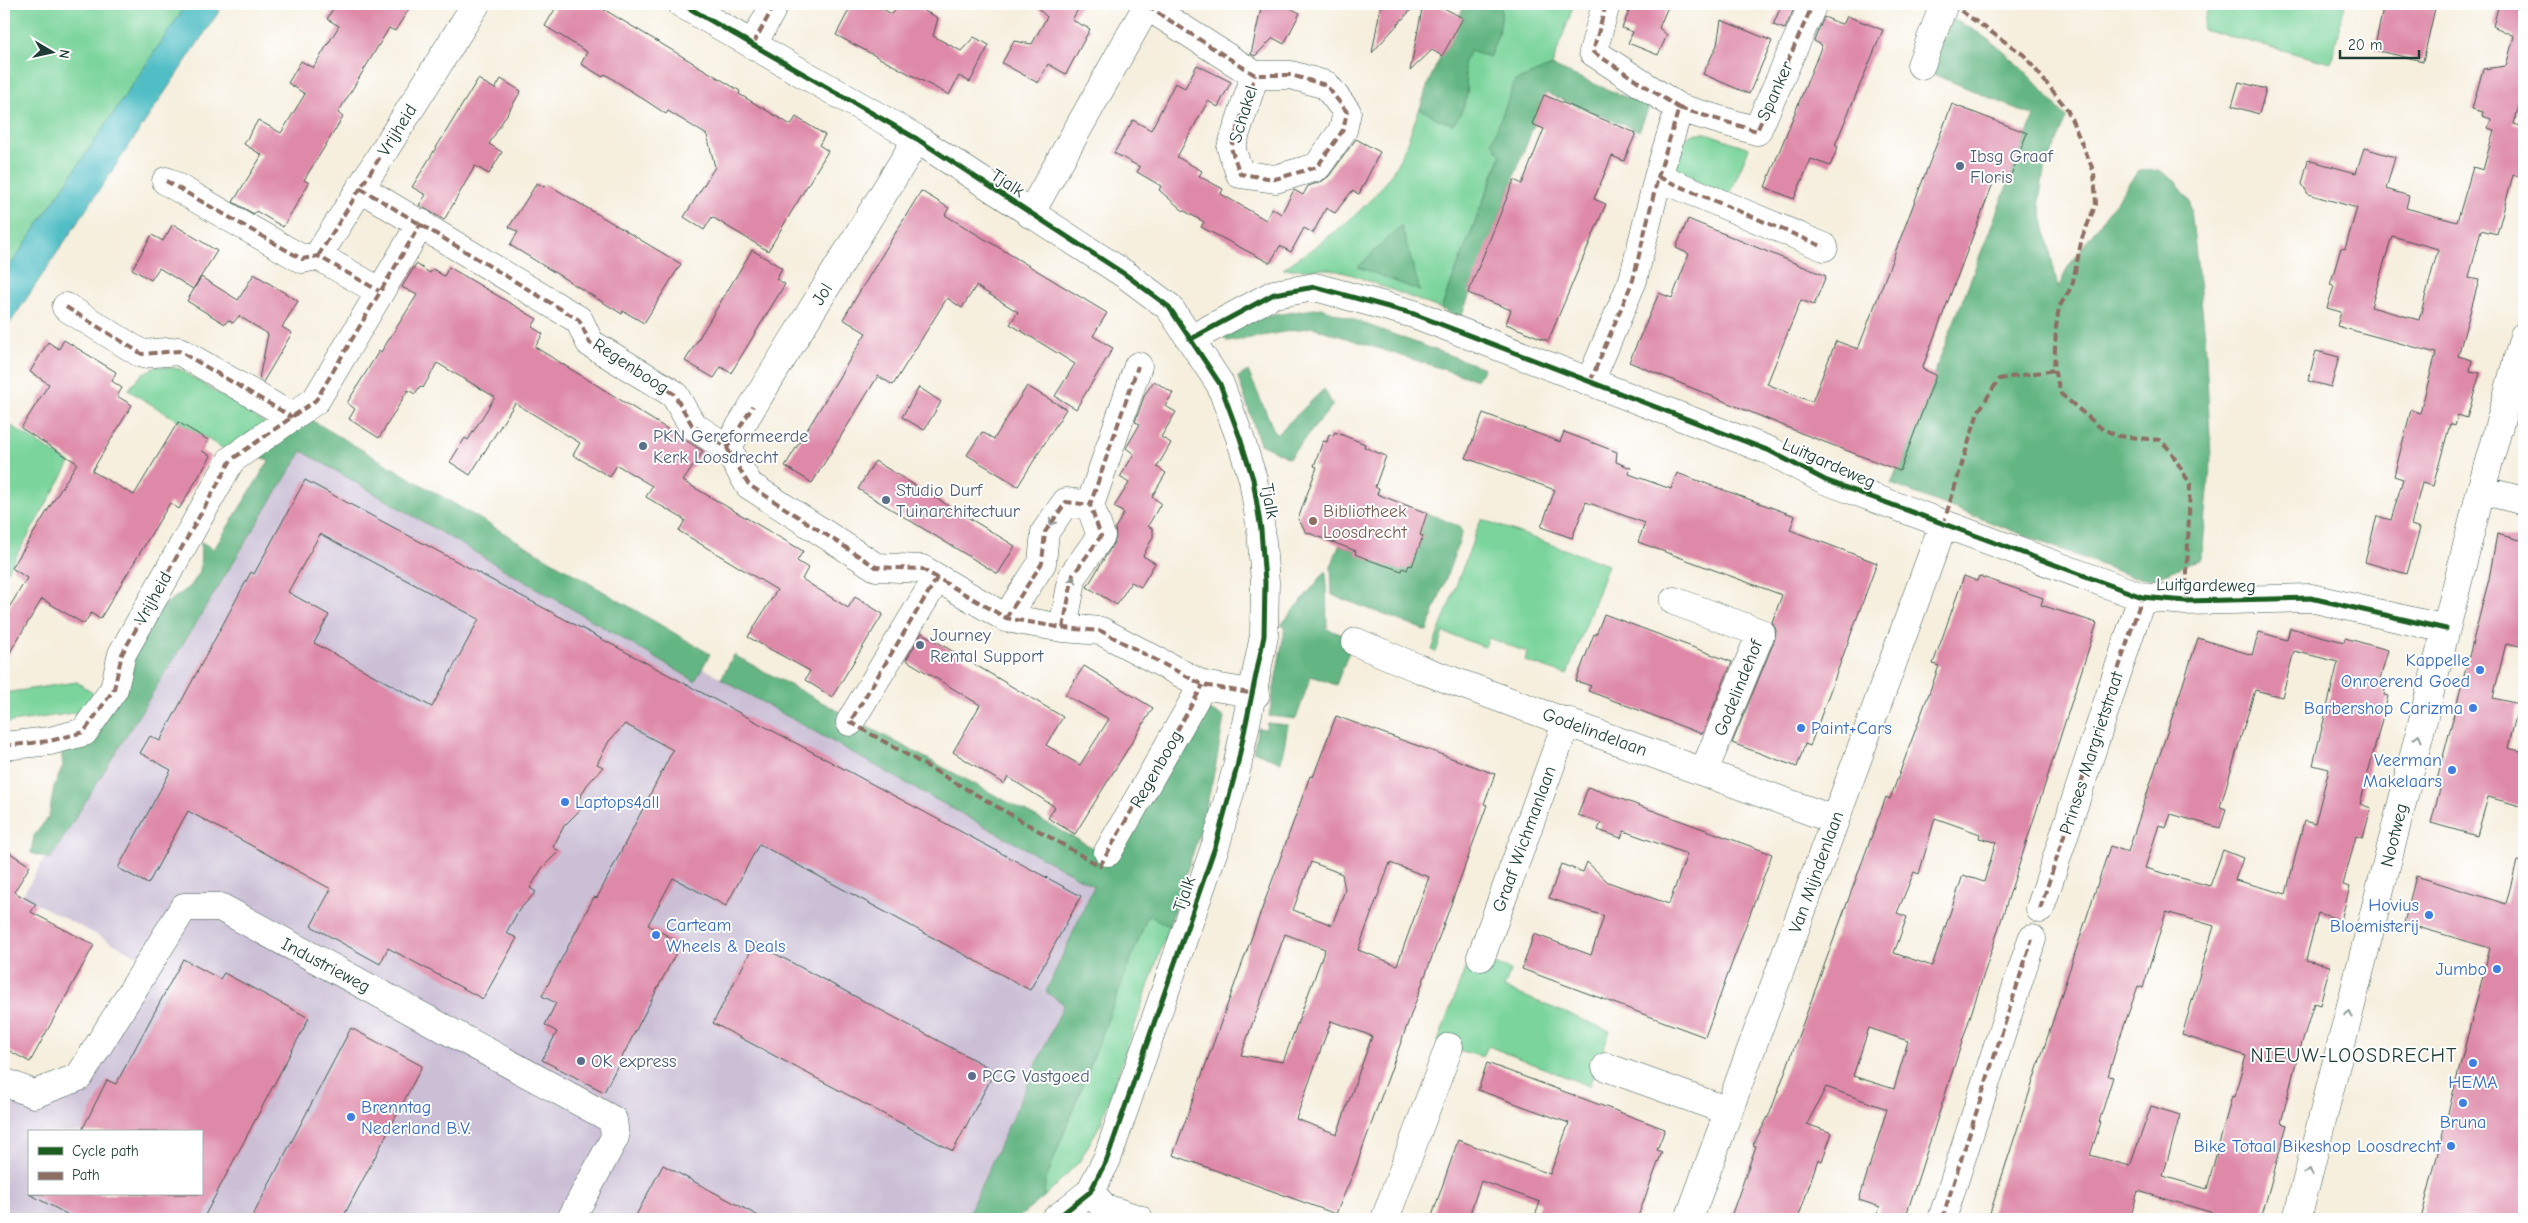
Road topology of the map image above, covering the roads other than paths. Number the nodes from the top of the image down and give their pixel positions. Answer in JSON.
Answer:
{"nodes":[{"id":1,"x":476,"y":4,"type":"edge"},
{"id":2,"x":682,"y":4,"type":"edge"},
{"id":3,"x":775,"y":4,"type":"edge"},
{"id":4,"x":1606,"y":4,"type":"edge"},
{"id":5,"x":1813,"y":4,"type":"edge"},
{"id":6,"x":1944,"y":4,"type":"edge"},
{"id":7,"x":1147,"y":5,"type":"edge"},
{"id":8,"x":753,"y":44,"type":"junction"},
{"id":9,"x":1920,"y":65,"type":"dead end"},
{"id":10,"x":1256,"y":75,"type":"junction"},
{"id":11,"x":1679,"y":108,"type":"junction"},
{"id":12,"x":917,"y":139,"type":"junction"},
{"id":13,"x":1658,"y":177,"type":"junction"},
{"id":14,"x":166,"y":181,"type":"dead end"},
{"id":15,"x":360,"y":188,"type":"junction"},
{"id":16,"x":1030,"y":214,"type":"junction"},
{"id":17,"x":421,"y":223,"type":"junction"},
{"id":18,"x":1824,"y":246,"type":"dead end"},
{"id":19,"x":318,"y":256,"type":"junction"},
{"id":20,"x":379,"y":291,"type":"junction"},
{"id":21,"x":66,"y":307,"type":"dead end"},
{"id":22,"x":2524,"y":336,"type":"edge"},
{"id":23,"x":1191,"y":339,"type":"junction"},
{"id":24,"x":1138,"y":366,"type":"dead end"},
{"id":25,"x":1590,"y":382,"type":"junction"},
{"id":26,"x":292,"y":417,"type":"junction"},
{"id":27,"x":727,"y":448,"type":"junction"},
{"id":28,"x":2481,"y":490,"type":"junction"},
{"id":29,"x":2524,"y":501,"type":"edge"},
{"id":30,"x":1090,"y":506,"type":"junction"},
{"id":31,"x":1943,"y":525,"type":"junction"},
{"id":32,"x":937,"y":578,"type":"junction"},
{"id":33,"x":2142,"y":597,"type":"junction"},
{"id":34,"x":1674,"y":601,"type":"dead end"},
{"id":35,"x":1006,"y":618,"type":"junction"},
{"id":36,"x":1063,"y":628,"type":"junction"},
{"id":37,"x":2446,"y":629,"type":"junction"},
{"id":38,"x":1356,"y":642,"type":"dead end"},
{"id":39,"x":1203,"y":685,"type":"junction"},
{"id":40,"x":1254,"y":694,"type":"junction"},
{"id":41,"x":1567,"y":721,"type":"junction"},
{"id":42,"x":850,"y":722,"type":"dead end"},
{"id":43,"x":4,"y":746,"type":"edge"},
{"id":44,"x":1704,"y":771,"type":"junction"},
{"id":45,"x":1835,"y":820,"type":"junction"},
{"id":46,"x":1108,"y":852,"type":"dead end"},
{"id":47,"x":2040,"y":909,"type":"dead end"},
{"id":48,"x":2032,"y":939,"type":"dead end"},
{"id":49,"x":1481,"y":957,"type":"dead end"},
{"id":50,"x":1449,"y":1047,"type":"dead end"},
{"id":51,"x":1606,"y":1067,"type":"dead end"},
{"id":52,"x":4,"y":1082,"type":"edge"},
{"id":53,"x":1728,"y":1111,"type":"junction"},
{"id":54,"x":1090,"y":1192,"type":"junction"},
{"id":55,"x":571,"y":1219,"type":"edge"},
{"id":56,"x":1056,"y":1219,"type":"edge"},
{"id":57,"x":1139,"y":1219,"type":"edge"},
{"id":58,"x":1385,"y":1219,"type":"edge"},
{"id":59,"x":1689,"y":1219,"type":"edge"},
{"id":60,"x":1942,"y":1219,"type":"edge"},
{"id":61,"x":2297,"y":1219,"type":"edge"}],
"edges":[{"from":1,"to":15,"type":"street","name":"Vrijheid"},
{"from":2,"to":8,"type":"street","name":"Tjalk"},
{"from":3,"to":8,"type":"street"},
{"from":4,"to":11,"type":"street","name":"Spanker"},
{"from":5,"to":11,"type":"street","name":"Spanker"},
{"from":6,"to":9,"type":"street"},
{"from":7,"to":10,"type":"street","name":"Schakel"},
{"from":7,"to":16,"type":"street","name":"Schakel"},
{"from":8,"to":12,"type":"street","name":"Tjalk"},
{"from":10,"to":10,"type":"street","name":"Schakel"},
{"from":11,"to":13,"type":"street"},
{"from":12,"to":16,"type":"street","name":"Tjalk"},
{"from":12,"to":27,"type":"street","name":"Jol"},
{"from":13,"to":18,"type":"street"},
{"from":13,"to":25,"type":"street"},
{"from":14,"to":19,"type":"street"},
{"from":15,"to":17,"type":"street","name":"Regenboog"},
{"from":15,"to":19,"type":"street","name":"Vrijheid"},
{"from":16,"to":23,"type":"street","name":"Tjalk"},
{"from":17,"to":20,"type":"street","name":"Vrijheid"},
{"from":17,"to":27,"type":"street","name":"Regenboog"},
{"from":19,"to":20,"type":"street"},
{"from":20,"to":26,"type":"street","name":"Vrijheid"},
{"from":21,"to":26,"type":"street"},
{"from":22,"to":28,"type":"street","name":"Nootweg"},
{"from":23,"to":25,"type":"street","name":"Luitgardeweg"},
{"from":23,"to":40,"type":"street","name":"Tjalk"},
{"from":24,"to":30,"type":"street"},
{"from":25,"to":31,"type":"street","name":"Luitgardeweg"},
{"from":26,"to":43,"type":"street","name":"Vrijheid"},
{"from":27,"to":32,"type":"street","name":"Regenboog"},
{"from":28,"to":29,"type":"street"},
{"from":28,"to":37,"type":"street","name":"Nootweg"},
{"from":30,"to":35,"type":"street","one_way":true},
{"from":36,"to":30,"type":"street","one_way":true},
{"from":31,"to":33,"type":"street","name":"Luitgardeweg"},
{"from":31,"to":45,"type":"street","name":"Van Mijndenlaan"},
{"from":32,"to":35,"type":"street","name":"Regenboog"},
{"from":32,"to":42,"type":"street"},
{"from":33,"to":37,"type":"street","name":"Luitgardeweg"},
{"from":33,"to":47,"type":"street","name":"Prinses Margrietstraat"},
{"from":34,"to":44,"type":"street","name":"Godelindehof"},
{"from":35,"to":36,"type":"street","name":"Regenboog"},
{"from":36,"to":39,"type":"street","name":"Regenboog"},
{"from":61,"to":37,"type":"street","name":"Nootweg","one_way":true},
{"from":38,"to":41,"type":"street","name":"Godelindelaan"},
{"from":39,"to":40,"type":"street","name":"Regenboog"},
{"from":39,"to":46,"type":"street","name":"Regenboog"},
{"from":40,"to":54,"type":"street","name":"Tjalk"},
{"from":41,"to":44,"type":"street","name":"Godelindelaan"},
{"from":41,"to":49,"type":"street","name":"Graaf Wichmanlaan"},
{"from":44,"to":45,"type":"street","name":"Godelindelaan"},
{"from":45,"to":53,"type":"street","name":"Van Mijndenlaan"},
{"from":48,"to":60,"type":"street"},
{"from":50,"to":58,"type":"street"},
{"from":51,"to":53,"type":"street"},
{"from":52,"to":55,"type":"street","name":"Industrieweg"},
{"from":53,"to":59,"type":"street","name":"Van Mijndenlaan"},
{"from":54,"to":56,"type":"street","name":"Tjalk"},
{"from":54,"to":57,"type":"street"}]}
